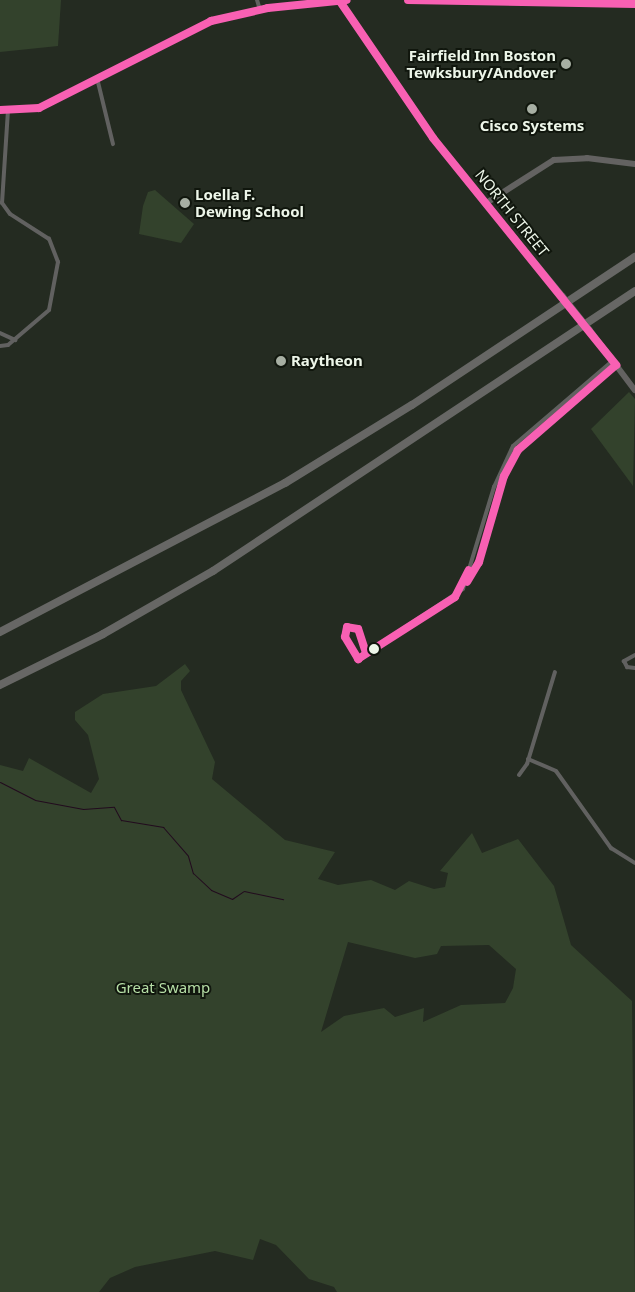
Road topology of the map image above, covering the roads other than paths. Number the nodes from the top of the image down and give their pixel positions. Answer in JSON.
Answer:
{"nodes":[{"id":1,"x":258,"y":0,"type":"edge"},
{"id":2,"x":339,"y":0,"type":"edge"},
{"id":3,"x":348,"y":0,"type":"edge"},
{"id":4,"x":408,"y":0,"type":"edge"},
{"id":5,"x":417,"y":0,"type":"edge"},
{"id":6,"x":483,"y":1,"type":"edge"},
{"id":7,"x":517,"y":1,"type":"edge"},
{"id":8,"x":635,"y":4,"type":"edge"},
{"id":9,"x":260,"y":10,"type":"junction"},
{"id":10,"x":97,"y":78,"type":"junction"},
{"id":11,"x":0,"y":110,"type":"edge"},
{"id":12,"x":8,"y":111,"type":"junction"},
{"id":13,"x":113,"y":144,"type":"dead end"},
{"id":14,"x":635,"y":164,"type":"edge"},
{"id":15,"x":488,"y":202,"type":"junction"},
{"id":16,"x":635,"y":257,"type":"edge"},
{"id":17,"x":635,"y":291,"type":"edge"},
{"id":18,"x":0,"y":333,"type":"edge"},
{"id":19,"x":14,"y":340,"type":"junction"},
{"id":20,"x":0,"y":346,"type":"edge"},
{"id":21,"x":614,"y":363,"type":"junction"},
{"id":22,"x":635,"y":390,"type":"edge"},
{"id":23,"x":467,"y":582,"type":"junction"},
{"id":24,"x":0,"y":632,"type":"edge"},
{"id":25,"x":366,"y":653,"type":"dead end"},
{"id":26,"x":635,"y":655,"type":"edge"},
{"id":27,"x":635,"y":668,"type":"edge"},
{"id":28,"x":555,"y":672,"type":"dead end"},
{"id":29,"x":0,"y":684,"type":"edge"},
{"id":30,"x":528,"y":759,"type":"junction"},
{"id":31,"x":518,"y":775,"type":"dead end"},
{"id":32,"x":635,"y":863,"type":"edge"}],
"edges":[{"from":1,"to":9,"type":"street"},
{"from":2,"to":3,"type":"main road"},
{"from":2,"to":9,"type":"main road"},
{"from":2,"to":15,"type":"main road","name":"NORTH STREET"},
{"from":4,"to":5,"type":"main road"},
{"from":5,"to":6,"type":"main road"},
{"from":6,"to":7,"type":"main road"},
{"from":7,"to":8,"type":"main road"},
{"from":9,"to":10,"type":"main road"},
{"from":10,"to":12,"type":"main road"},
{"from":10,"to":13,"type":"street"},
{"from":11,"to":12,"type":"main road"},
{"from":12,"to":19,"type":"street"},
{"from":14,"to":15,"type":"main road"},
{"from":15,"to":21,"type":"main road","name":"NORTH STREET","bridge":true},
{"from":16,"to":24,"type":"highway"},
{"from":17,"to":29,"type":"highway"},
{"from":18,"to":19,"type":"street"},
{"from":19,"to":20,"type":"street"},
{"from":21,"to":22,"type":"main road","name":"NORTH STREET"},
{"from":21,"to":23,"type":"street"},
{"from":21,"to":23,"type":"street"},
{"from":23,"to":25,"type":"street"},
{"from":26,"to":27,"type":"street"},
{"from":28,"to":30,"type":"street"},
{"from":30,"to":31,"type":"street"},
{"from":30,"to":32,"type":"street"}]}
